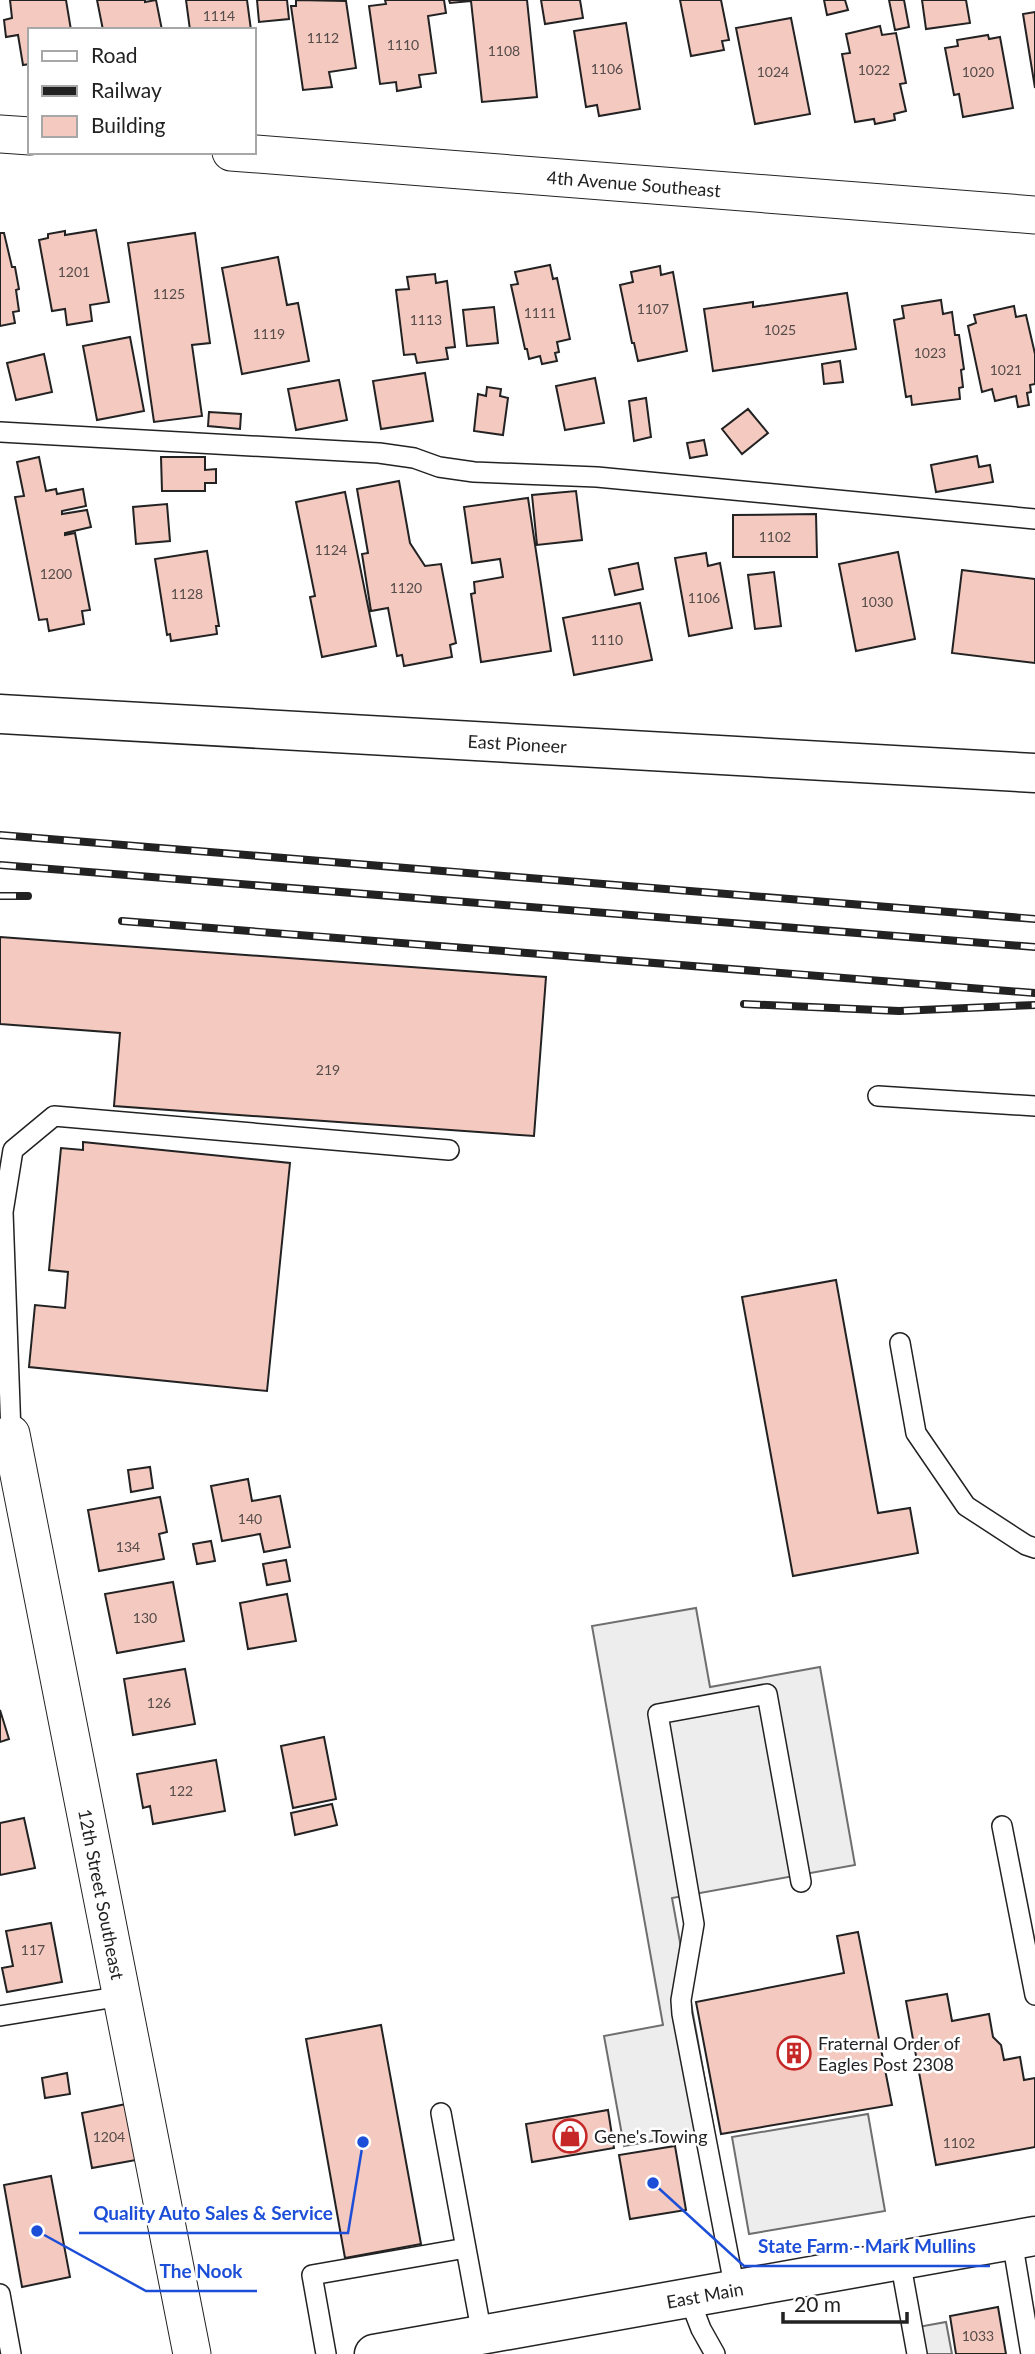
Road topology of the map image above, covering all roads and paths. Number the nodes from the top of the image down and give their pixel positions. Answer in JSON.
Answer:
{"nodes":[{"id":1,"x":0,"y":134,"type":"edge"},
{"id":2,"x":28,"y":136,"type":"edge"},
{"id":3,"x":256,"y":154,"type":"edge"},
{"id":4,"x":1035,"y":215,"type":"edge"},
{"id":5,"x":0,"y":432,"type":"edge"},
{"id":6,"x":1035,"y":519,"type":"edge"},
{"id":7,"x":0,"y":714,"type":"edge"},
{"id":8,"x":1035,"y":773,"type":"edge"},
{"id":9,"x":878,"y":1096,"type":"dead end"},
{"id":10,"x":1035,"y":1106,"type":"edge"},
{"id":11,"x":449,"y":1150,"type":"dead end"},
{"id":12,"x":900,"y":1343,"type":"dead end"},
{"id":13,"x":11,"y":1434,"type":"joint"},
{"id":14,"x":1035,"y":1548,"type":"edge"},
{"id":15,"x":1002,"y":1826,"type":"dead end"},
{"id":16,"x":801,"y":1882,"type":"dead end"},
{"id":17,"x":1035,"y":1995,"type":"edge"},
{"id":18,"x":122,"y":1996,"type":"junction"},
{"id":19,"x":0,"y":2016,"type":"edge"},
{"id":20,"x":441,"y":2113,"type":"dead end"},
{"id":21,"x":1024,"y":2238,"type":"edge"},
{"id":22,"x":466,"y":2248,"type":"junction"},
{"id":23,"x":900,"y":2260,"type":"junction"},
{"id":24,"x":735,"y":2290,"type":"junction"},
{"id":25,"x":0,"y":2294,"type":"edge"},
{"id":26,"x":689,"y":2298,"type":"junction"},
{"id":27,"x":482,"y":2334,"type":"junction"},
{"id":28,"x":11,"y":2354,"type":"edge"},
{"id":29,"x":192,"y":2354,"type":"edge"},
{"id":30,"x":326,"y":2354,"type":"edge"},
{"id":31,"x":374,"y":2354,"type":"edge"},
{"id":32,"x":715,"y":2354,"type":"edge"},
{"id":33,"x":917,"y":2354,"type":"edge"},
{"id":34,"x":1031,"y":2354,"type":"edge"}],
"edges":[{"from":1,"to":2,"type":"street"},
{"from":3,"to":4,"type":"street","name":"4th Avenue Southeast"},
{"from":5,"to":6,"type":"lane"},
{"from":7,"to":8,"type":"street","name":"East Pioneer"},
{"from":9,"to":10,"type":"lane"},
{"from":11,"to":13,"type":"lane"},
{"from":12,"to":14,"type":"lane"},
{"from":13,"to":18,"type":"street","name":"12th Street Southeast"},
{"from":15,"to":17,"type":"lane"},
{"from":16,"to":24,"type":"lane"},
{"from":18,"to":19,"type":"lane"},
{"from":18,"to":29,"type":"street","name":"12th Street Southeast"},
{"from":20,"to":22,"type":"lane"},
{"from":21,"to":23,"type":"street","name":"East Main"},
{"from":21,"to":34,"type":"lane"},
{"from":22,"to":27,"type":"lane"},
{"from":22,"to":30,"type":"lane"},
{"from":23,"to":24,"type":"street","name":"East Main"},
{"from":23,"to":33,"type":"lane"},
{"from":24,"to":26,"type":"street","name":"East Main"},
{"from":25,"to":28,"type":"lane"},
{"from":26,"to":27,"type":"street","name":"East Main"},
{"from":26,"to":32,"type":"lane"},
{"from":27,"to":31,"type":"street","name":"East Main"}]}
